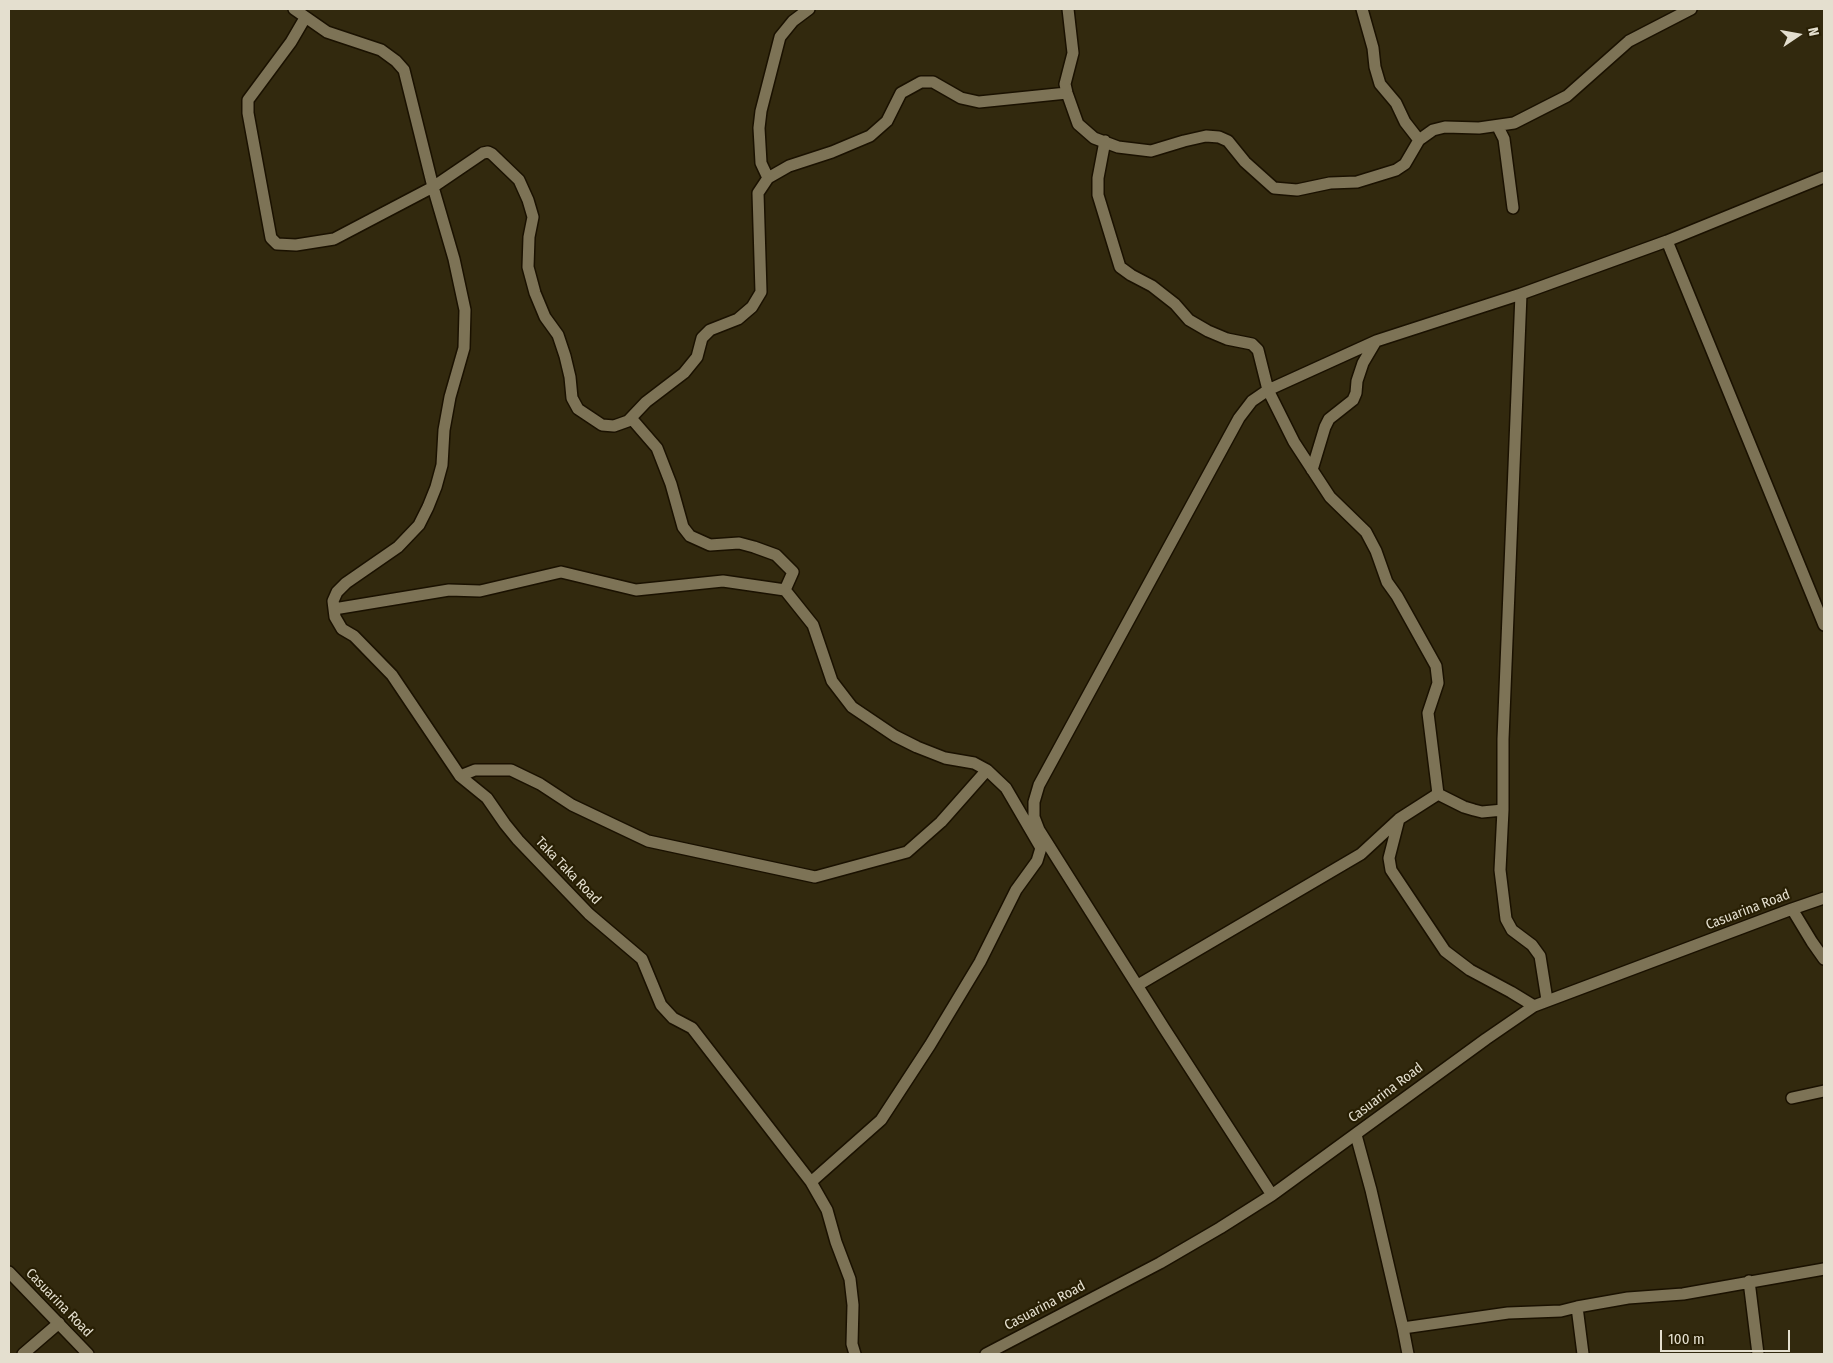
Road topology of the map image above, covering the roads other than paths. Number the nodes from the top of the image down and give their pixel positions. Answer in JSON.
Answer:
{"nodes":[{"id":1,"x":294,"y":9,"type":"edge"},
{"id":2,"x":809,"y":9,"type":"edge"},
{"id":3,"x":1068,"y":9,"type":"edge"},
{"id":4,"x":1362,"y":9,"type":"edge"},
{"id":5,"x":1691,"y":9,"type":"edge"},
{"id":6,"x":305,"y":18,"type":"junction"},
{"id":7,"x":1067,"y":93,"type":"junction"},
{"id":8,"x":1498,"y":127,"type":"junction"},
{"id":9,"x":1419,"y":140,"type":"junction"},
{"id":10,"x":1106,"y":141,"type":"junction"},
{"id":11,"x":1824,"y":177,"type":"edge"},
{"id":12,"x":768,"y":178,"type":"junction"},
{"id":13,"x":433,"y":187,"type":"junction"},
{"id":14,"x":1513,"y":208,"type":"dead end"},
{"id":15,"x":1667,"y":241,"type":"junction"},
{"id":16,"x":1522,"y":294,"type":"junction"},
{"id":17,"x":1376,"y":342,"type":"junction"},
{"id":18,"x":1268,"y":390,"type":"junction"},
{"id":19,"x":631,"y":418,"type":"junction"},
{"id":20,"x":1312,"y":470,"type":"junction"},
{"id":21,"x":785,"y":590,"type":"junction"},
{"id":22,"x":334,"y":610,"type":"junction"},
{"id":23,"x":1824,"y":625,"type":"edge"},
{"id":24,"x":987,"y":770,"type":"junction"},
{"id":25,"x":460,"y":776,"type":"junction"},
{"id":26,"x":1438,"y":794,"type":"junction"},
{"id":27,"x":1503,"y":810,"type":"junction"},
{"id":28,"x":1399,"y":819,"type":"junction"},
{"id":29,"x":1040,"y":830,"type":"junction"},
{"id":30,"x":1041,"y":848,"type":"junction"},
{"id":31,"x":1824,"y":898,"type":"edge"},
{"id":32,"x":1792,"y":909,"type":"junction"},
{"id":33,"x":1824,"y":958,"type":"edge"},
{"id":34,"x":1138,"y":985,"type":"junction"},
{"id":35,"x":1547,"y":1000,"type":"junction"},
{"id":36,"x":1534,"y":1006,"type":"junction"},
{"id":37,"x":1824,"y":1091,"type":"edge"},
{"id":38,"x":1792,"y":1098,"type":"dead end"},
{"id":39,"x":1356,"y":1135,"type":"junction"},
{"id":40,"x":811,"y":1182,"type":"junction"},
{"id":41,"x":1272,"y":1195,"type":"junction"},
{"id":42,"x":1824,"y":1269,"type":"edge"},
{"id":43,"x":9,"y":1272,"type":"edge"},
{"id":44,"x":1749,"y":1281,"type":"junction"},
{"id":45,"x":1577,"y":1306,"type":"junction"},
{"id":46,"x":59,"y":1323,"type":"junction"},
{"id":47,"x":1403,"y":1328,"type":"junction"},
{"id":48,"x":23,"y":1354,"type":"edge"},
{"id":49,"x":88,"y":1354,"type":"edge"},
{"id":50,"x":855,"y":1354,"type":"edge"},
{"id":51,"x":986,"y":1354,"type":"edge"},
{"id":52,"x":1408,"y":1354,"type":"edge"},
{"id":53,"x":1583,"y":1354,"type":"edge"},
{"id":54,"x":1758,"y":1354,"type":"edge"}],
"edges":[{"from":1,"to":6,"type":"street"},
{"from":2,"to":12,"type":"street"},
{"from":3,"to":7,"type":"street"},
{"from":4,"to":9,"type":"street"},
{"from":5,"to":8,"type":"street"},
{"from":6,"to":13,"type":"street"},
{"from":6,"to":13,"type":"street"},
{"from":7,"to":10,"type":"street"},
{"from":7,"to":12,"type":"street"},
{"from":8,"to":9,"type":"street"},
{"from":8,"to":14,"type":"street"},
{"from":9,"to":10,"type":"street"},
{"from":10,"to":18,"type":"street"},
{"from":11,"to":15,"type":"street"},
{"from":12,"to":19,"type":"street"},
{"from":13,"to":19,"type":"street"},
{"from":13,"to":22,"type":"street"},
{"from":15,"to":16,"type":"street"},
{"from":15,"to":23,"type":"street"},
{"from":16,"to":17,"type":"street"},
{"from":16,"to":27,"type":"street"},
{"from":17,"to":18,"type":"street"},
{"from":17,"to":20,"type":"street"},
{"from":18,"to":20,"type":"street"},
{"from":18,"to":29,"type":"street"},
{"from":19,"to":21,"type":"street"},
{"from":20,"to":26,"type":"street"},
{"from":21,"to":22,"type":"street"},
{"from":21,"to":24,"type":"street"},
{"from":22,"to":25,"type":"street","name":"Taka Taka Road"},
{"from":24,"to":25,"type":"street"},
{"from":24,"to":30,"type":"street"},
{"from":25,"to":40,"type":"street","name":"Taka Taka Road"},
{"from":26,"to":27,"type":"street"},
{"from":26,"to":28,"type":"street"},
{"from":27,"to":35,"type":"street"},
{"from":28,"to":34,"type":"street"},
{"from":28,"to":36,"type":"street"},
{"from":29,"to":30,"type":"street"},
{"from":29,"to":34,"type":"street"},
{"from":30,"to":40,"type":"street"},
{"from":31,"to":32,"type":"street","name":"Casuarina Road"},
{"from":32,"to":33,"type":"street"},
{"from":32,"to":35,"type":"street","name":"Casuarina Road"},
{"from":34,"to":41,"type":"street"},
{"from":35,"to":36,"type":"street","name":"Casuarina Road"},
{"from":36,"to":39,"type":"street","name":"Casuarina Road"},
{"from":37,"to":38,"type":"street"},
{"from":39,"to":41,"type":"street","name":"Casuarina Road"},
{"from":39,"to":47,"type":"street"},
{"from":40,"to":50,"type":"street","name":"Taka Taka Road"},
{"from":41,"to":51,"type":"street","name":"Casuarina Road"},
{"from":42,"to":44,"type":"street"},
{"from":43,"to":46,"type":"street","name":"Casuarina Road"},
{"from":44,"to":45,"type":"street"},
{"from":44,"to":54,"type":"street"},
{"from":45,"to":47,"type":"street"},
{"from":45,"to":53,"type":"street"},
{"from":46,"to":48,"type":"street"},
{"from":46,"to":49,"type":"street","name":"Casuarina Road"},
{"from":47,"to":52,"type":"street"}]}
